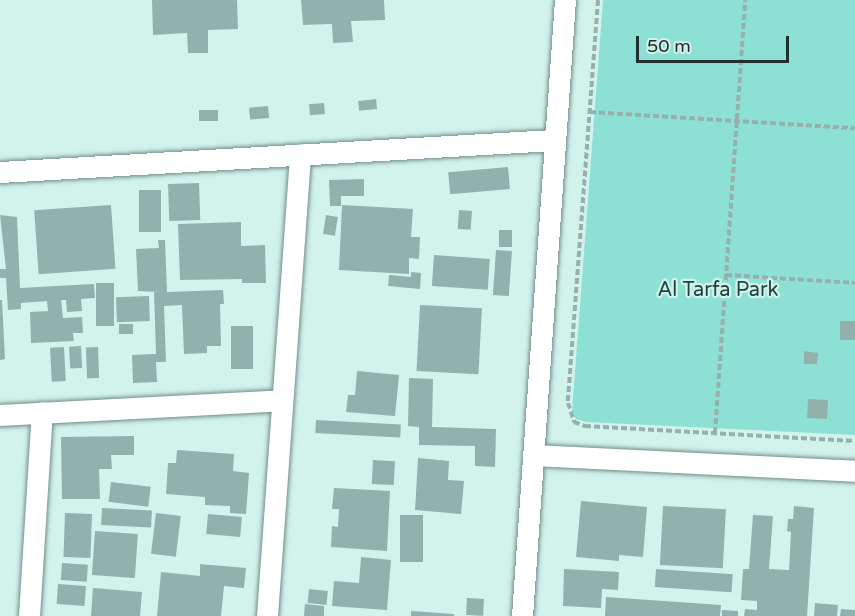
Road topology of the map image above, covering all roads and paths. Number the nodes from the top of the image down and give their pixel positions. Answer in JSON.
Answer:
{"nodes":[{"id":1,"x":565,"y":0,"type":"edge"},
{"id":2,"x":598,"y":0,"type":"edge"},
{"id":3,"x":746,"y":0,"type":"edge"},
{"id":4,"x":590,"y":112,"type":"junction"},
{"id":5,"x":737,"y":121,"type":"junction"},
{"id":6,"x":855,"y":128,"type":"edge"},
{"id":7,"x":554,"y":140,"type":"junction"},
{"id":8,"x":300,"y":154,"type":"junction"},
{"id":9,"x":0,"y":172,"type":"edge"},
{"id":10,"x":726,"y":275,"type":"junction"},
{"id":11,"x":855,"y":283,"type":"edge"},
{"id":12,"x":282,"y":400,"type":"junction"},
{"id":13,"x":42,"y":412,"type":"junction"},
{"id":14,"x":0,"y":415,"type":"edge"},
{"id":15,"x":715,"y":433,"type":"junction"},
{"id":16,"x":855,"y":441,"type":"edge"},
{"id":17,"x":533,"y":455,"type":"junction"},
{"id":18,"x":855,"y":471,"type":"edge"},
{"id":19,"x":29,"y":616,"type":"edge"},
{"id":20,"x":267,"y":616,"type":"edge"},
{"id":21,"x":522,"y":616,"type":"edge"}],
"edges":[{"from":1,"to":7,"type":"street"},
{"from":2,"to":4,"type":"path"},
{"from":3,"to":5,"type":"path"},
{"from":4,"to":5,"type":"path"},
{"from":4,"to":15,"type":"path"},
{"from":5,"to":6,"type":"path"},
{"from":5,"to":10,"type":"path"},
{"from":7,"to":8,"type":"street"},
{"from":7,"to":17,"type":"street"},
{"from":8,"to":9,"type":"street"},
{"from":8,"to":12,"type":"street"},
{"from":10,"to":11,"type":"path"},
{"from":10,"to":15,"type":"path"},
{"from":12,"to":13,"type":"street"},
{"from":12,"to":20,"type":"street"},
{"from":13,"to":14,"type":"street"},
{"from":13,"to":19,"type":"street"},
{"from":15,"to":16,"type":"path"},
{"from":17,"to":18,"type":"street"},
{"from":17,"to":21,"type":"street"}]}
